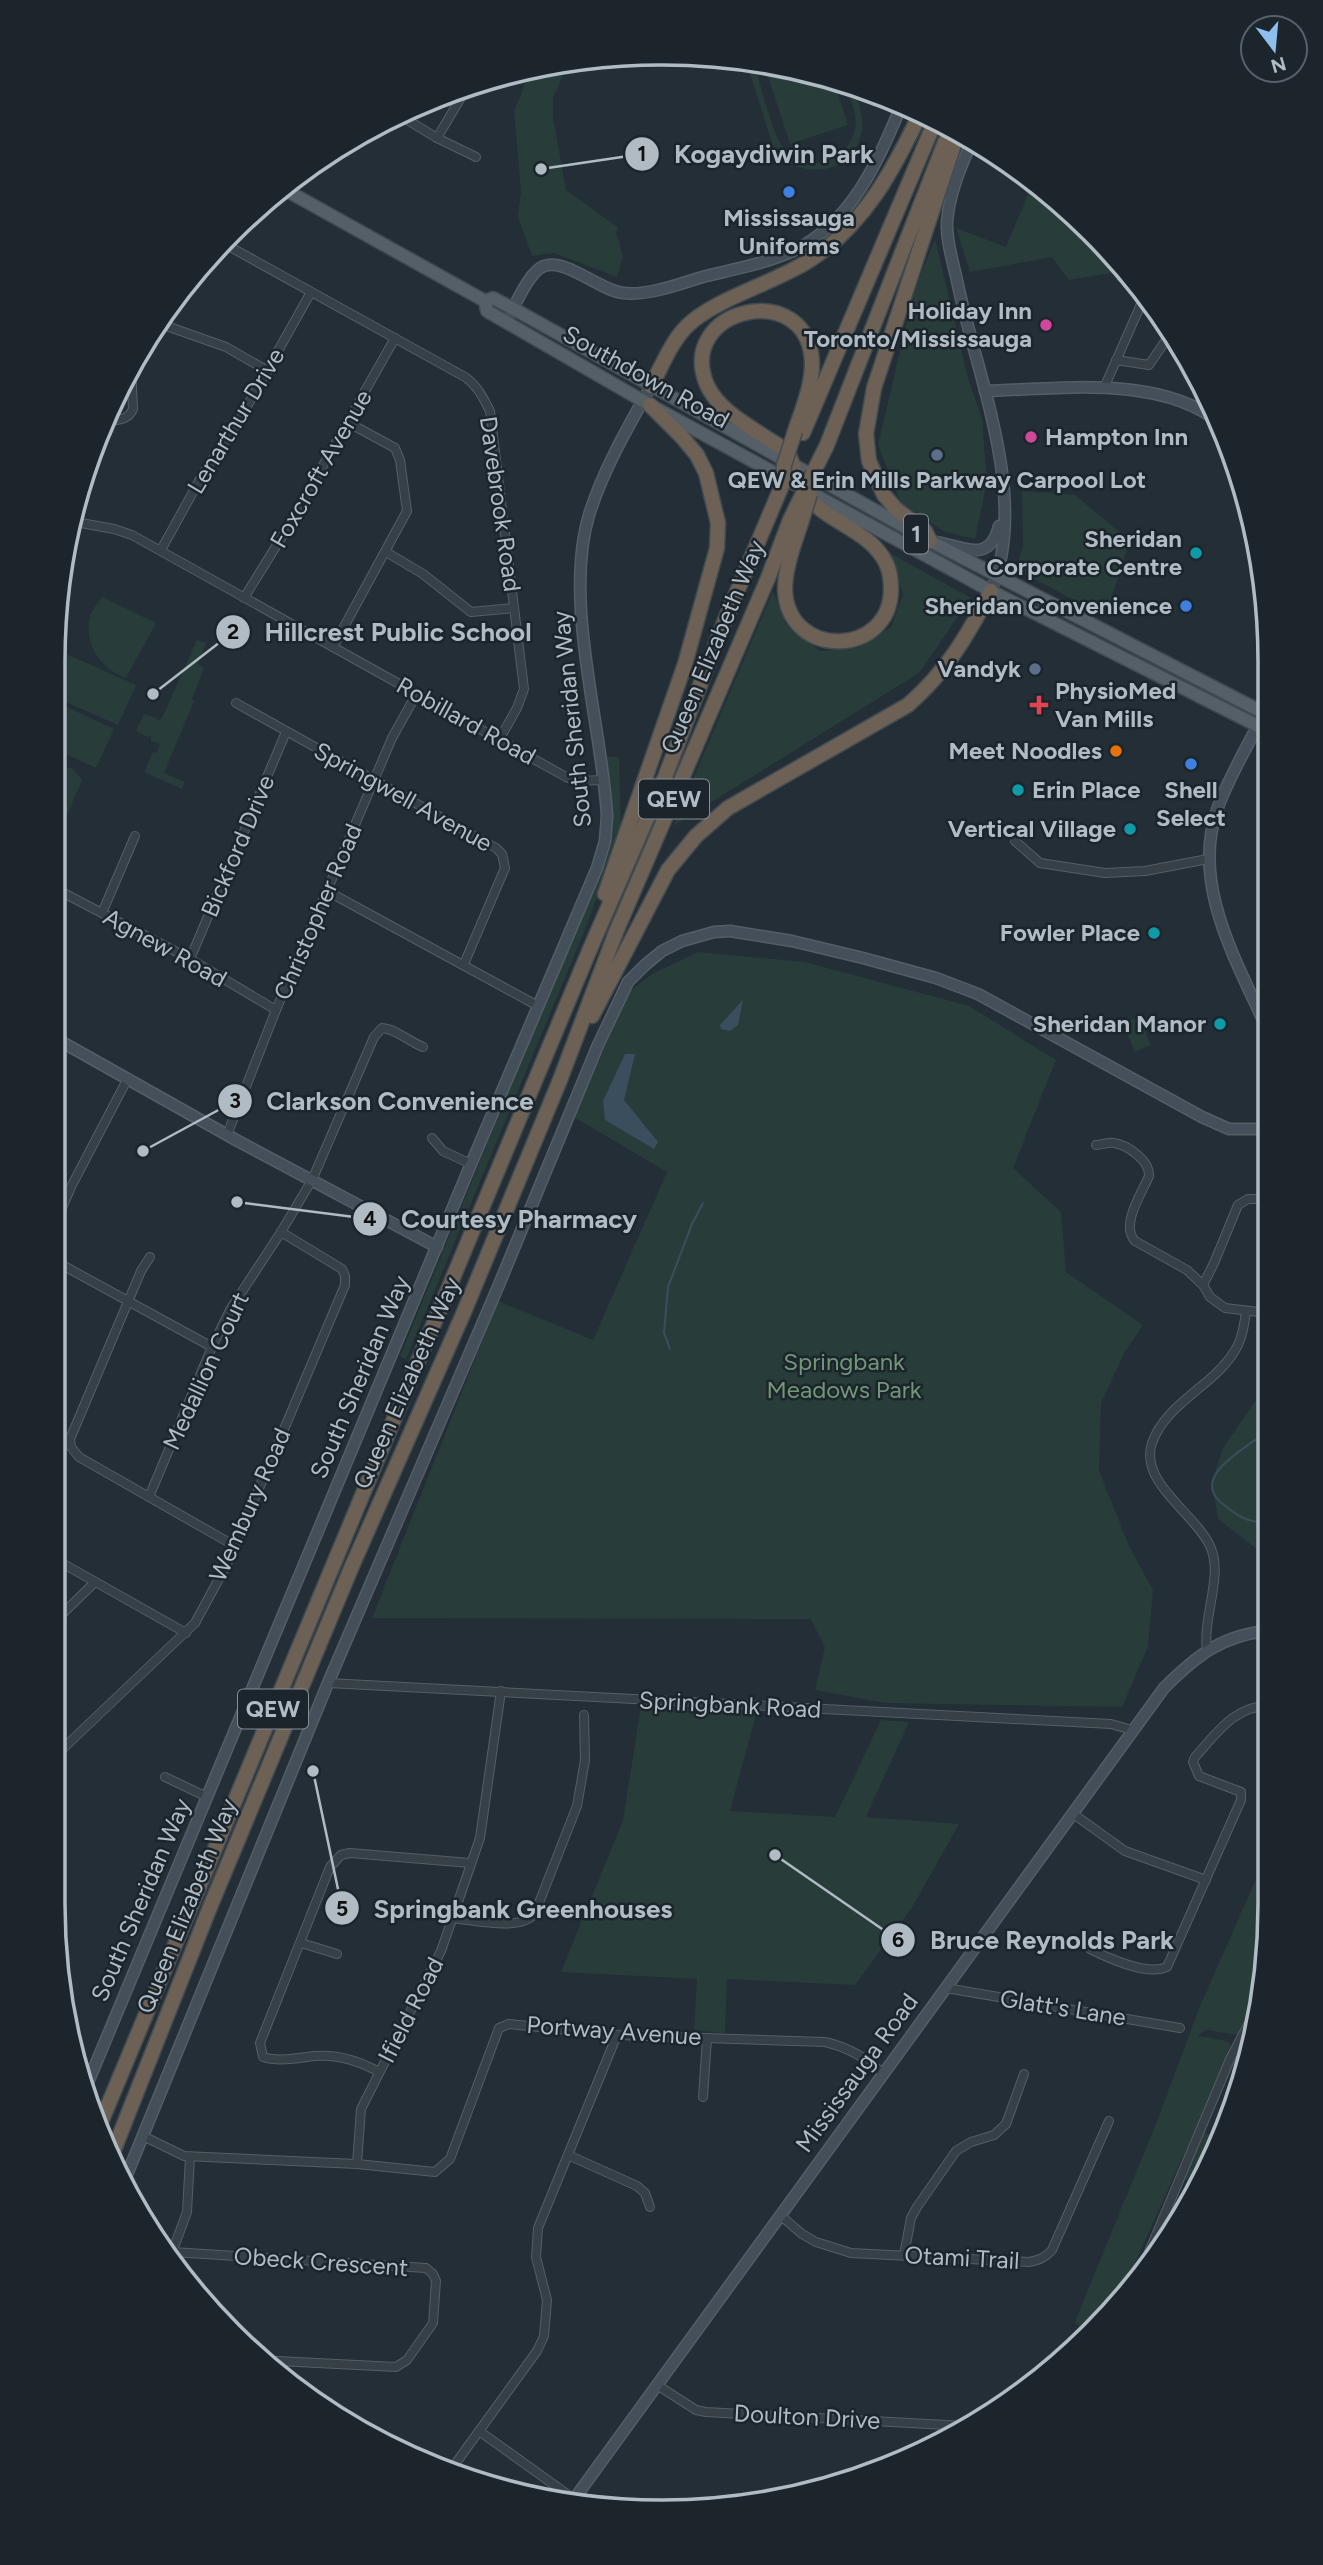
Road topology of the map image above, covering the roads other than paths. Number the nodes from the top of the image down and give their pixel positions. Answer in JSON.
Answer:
{"nodes":[{"id":1,"x":460,"y":100,"type":"edge"},
{"id":2,"x":898,"y":113,"type":"edge"},
{"id":3,"x":409,"y":121,"type":"edge"},
{"id":4,"x":916,"y":122,"type":"edge"},
{"id":5,"x":931,"y":129,"type":"edge"},
{"id":6,"x":438,"y":138,"type":"junction"},
{"id":7,"x":947,"y":138,"type":"edge"},
{"id":8,"x":955,"y":142,"type":"edge"},
{"id":9,"x":969,"y":150,"type":"edge"},
{"id":10,"x":477,"y":157,"type":"dead end"},
{"id":11,"x":292,"y":193,"type":"edge"},
{"id":12,"x":232,"y":248,"type":"edge"},
{"id":13,"x":312,"y":292,"type":"junction"},
{"id":14,"x":485,"y":301,"type":"junction"},
{"id":15,"x":1140,"y":306,"type":"edge"},
{"id":16,"x":514,"y":309,"type":"junction"},
{"id":17,"x":506,"y":322,"type":"junction"},
{"id":18,"x":168,"y":326,"type":"edge"},
{"id":19,"x":395,"y":338,"type":"junction"},
{"id":20,"x":1165,"y":341,"type":"edge"},
{"id":21,"x":1116,"y":360,"type":"junction"},
{"id":22,"x":268,"y":371,"type":"junction"},
{"id":23,"x":651,"y":386,"type":"junction"},
{"id":24,"x":132,"y":387,"type":"edge"},
{"id":25,"x":1104,"y":388,"type":"junction"},
{"id":26,"x":985,"y":391,"type":"junction"},
{"id":27,"x":646,"y":403,"type":"junction"},
{"id":28,"x":1203,"y":410,"type":"edge"},
{"id":29,"x":116,"y":420,"type":"edge"},
{"id":30,"x":349,"y":423,"type":"junction"},
{"id":31,"x":799,"y":432,"type":"junction"},
{"id":32,"x":798,"y":477,"type":"junction"},
{"id":33,"x":1005,"y":496,"type":"junction"},
{"id":34,"x":796,"y":521,"type":"junction"},
{"id":35,"x":81,"y":523,"type":"edge"},
{"id":36,"x":930,"y":541,"type":"junction"},
{"id":37,"x":162,"y":550,"type":"junction"},
{"id":38,"x":386,"y":552,"type":"junction"},
{"id":39,"x":998,"y":575,"type":"junction"},
{"id":40,"x":991,"y":591,"type":"junction"},
{"id":41,"x":244,"y":598,"type":"junction"},
{"id":42,"x":514,"y":608,"type":"junction"},
{"id":43,"x":333,"y":647,"type":"junction"},
{"id":44,"x":417,"y":693,"type":"junction"},
{"id":45,"x":236,"y":703,"type":"dead end"},
{"id":46,"x":1258,"y":709,"type":"edge"},
{"id":47,"x":1258,"y":726,"type":"edge"},
{"id":48,"x":286,"y":732,"type":"junction"},
{"id":49,"x":1258,"y":735,"type":"edge"},
{"id":50,"x":499,"y":740,"type":"junction"},
{"id":51,"x":603,"y":780,"type":"junction"},
{"id":52,"x":375,"y":781,"type":"junction"},
{"id":53,"x":135,"y":836,"type":"dead end"},
{"id":54,"x":1015,"y":841,"type":"dead end"},
{"id":55,"x":1208,"y":859,"type":"junction"},
{"id":56,"x":327,"y":891,"type":"junction"},
{"id":57,"x":65,"y":894,"type":"edge"},
{"id":58,"x":102,"y":913,"type":"junction"},
{"id":59,"x":590,"y":949,"type":"junction"},
{"id":60,"x":190,"y":960,"type":"junction"},
{"id":61,"x":464,"y":964,"type":"junction"},
{"id":62,"x":538,"y":1006,"type":"junction"},
{"id":63,"x":276,"y":1010,"type":"junction"},
{"id":64,"x":1258,"y":1011,"type":"edge"},
{"id":65,"x":65,"y":1044,"type":"edge"},
{"id":66,"x":423,"y":1047,"type":"dead end"},
{"id":67,"x":128,"y":1078,"type":"junction"},
{"id":68,"x":560,"y":1080,"type":"junction"},
{"id":69,"x":1258,"y":1129,"type":"edge"},
{"id":70,"x":227,"y":1135,"type":"junction"},
{"id":71,"x":432,"y":1138,"type":"dead end"},
{"id":72,"x":1096,"y":1145,"type":"dead end"},
{"id":73,"x":471,"y":1164,"type":"junction"},
{"id":74,"x":312,"y":1180,"type":"junction"},
{"id":75,"x":1258,"y":1199,"type":"edge"},
{"id":76,"x":65,"y":1201,"type":"edge"},
{"id":77,"x":281,"y":1232,"type":"junction"},
{"id":78,"x":437,"y":1247,"type":"junction"},
{"id":79,"x":150,"y":1257,"type":"dead end"},
{"id":80,"x":65,"y":1267,"type":"edge"},
{"id":81,"x":1203,"y":1285,"type":"junction"},
{"id":82,"x":130,"y":1302,"type":"junction"},
{"id":83,"x":1245,"y":1311,"type":"junction"},
{"id":84,"x":1258,"y":1312,"type":"edge"},
{"id":85,"x":212,"y":1347,"type":"junction"},
{"id":86,"x":149,"y":1497,"type":"junction"},
{"id":87,"x":235,"y":1546,"type":"junction"},
{"id":88,"x":65,"y":1565,"type":"edge"},
{"id":89,"x":94,"y":1583,"type":"junction"},
{"id":90,"x":65,"y":1611,"type":"edge"},
{"id":91,"x":186,"y":1633,"type":"junction"},
{"id":92,"x":1258,"y":1633,"type":"edge"},
{"id":93,"x":1258,"y":1639,"type":"edge"},
{"id":94,"x":1210,"y":1650,"type":"junction"},
{"id":95,"x":328,"y":1683,"type":"junction"},
{"id":96,"x":500,"y":1691,"type":"junction"},
{"id":97,"x":1258,"y":1705,"type":"edge"},
{"id":98,"x":584,"y":1715,"type":"dead end"},
{"id":99,"x":1132,"y":1730,"type":"junction"},
{"id":100,"x":65,"y":1747,"type":"edge"},
{"id":101,"x":165,"y":1777,"type":"dead end"},
{"id":102,"x":206,"y":1797,"type":"junction"},
{"id":103,"x":1072,"y":1813,"type":"junction"},
{"id":104,"x":470,"y":1863,"type":"junction"},
{"id":105,"x":1206,"y":1880,"type":"junction"},
{"id":106,"x":452,"y":1918,"type":"junction"},
{"id":107,"x":301,"y":1943,"type":"junction"},
{"id":108,"x":1090,"y":1949,"type":"dead end"},
{"id":109,"x":337,"y":1954,"type":"dead end"},
{"id":110,"x":946,"y":1987,"type":"junction"},
{"id":111,"x":1180,"y":2028,"type":"dead end"},
{"id":112,"x":1244,"y":2032,"type":"edge"},
{"id":113,"x":617,"y":2035,"type":"junction"},
{"id":114,"x":707,"y":2038,"type":"junction"},
{"id":115,"x":88,"y":2068,"type":"edge"},
{"id":116,"x":379,"y":2072,"type":"junction"},
{"id":117,"x":883,"y":2074,"type":"junction"},
{"id":118,"x":1024,"y":2074,"type":"dead end"},
{"id":119,"x":704,"y":2096,"type":"dead end"},
{"id":120,"x":104,"y":2116,"type":"edge"},
{"id":121,"x":1108,"y":2121,"type":"dead end"},
{"id":122,"x":144,"y":2136,"type":"junction"},
{"id":123,"x":116,"y":2145,"type":"edge"},
{"id":124,"x":568,"y":2155,"type":"junction"},
{"id":125,"x":190,"y":2157,"type":"junction"},
{"id":126,"x":357,"y":2164,"type":"junction"},
{"id":127,"x":128,"y":2171,"type":"edge"},
{"id":128,"x":650,"y":2207,"type":"dead end"},
{"id":129,"x":780,"y":2215,"type":"junction"},
{"id":130,"x":1153,"y":2241,"type":"edge"},
{"id":131,"x":174,"y":2247,"type":"edge"},
{"id":132,"x":180,"y":2255,"type":"edge"},
{"id":133,"x":904,"y":2255,"type":"junction"},
{"id":134,"x":279,"y":2361,"type":"edge"},
{"id":135,"x":657,"y":2385,"type":"junction"},
{"id":136,"x":950,"y":2425,"type":"edge"},
{"id":137,"x":479,"y":2431,"type":"junction"},
{"id":138,"x":456,"y":2464,"type":"edge"},
{"id":139,"x":561,"y":2492,"type":"edge"},
{"id":140,"x":577,"y":2494,"type":"edge"}],
"edges":[{"from":1,"to":6,"type":"street"},
{"from":2,"to":16,"type":"street"},
{"from":3,"to":6,"type":"street"},
{"from":4,"to":23,"type":"highway"},
{"from":5,"to":31,"type":"highway"},
{"from":6,"to":10,"type":"street"},
{"from":7,"to":32,"type":"highway","name":"Queen Elizabeth Way","number":"QEW"},
{"from":8,"to":36,"type":"highway"},
{"from":9,"to":26,"type":"street"},
{"from":11,"to":14,"type":"main road","name":"Southdown Road"},
{"from":12,"to":13,"type":"street","name":"Davebrook Road"},
{"from":13,"to":19,"type":"street","name":"Davebrook Road"},
{"from":13,"to":22,"type":"street","name":"Lenarthur Drive"},
{"from":14,"to":16,"type":"main road","name":"Southdown Road"},
{"from":14,"to":17,"type":"main road","name":"Southdown Road"},
{"from":15,"to":21,"type":"street"},
{"from":16,"to":17,"type":"street"},
{"from":16,"to":23,"type":"main road","name":"Southdown Road"},
{"from":17,"to":27,"type":"main road","name":"Southdown Road"},
{"from":18,"to":22,"type":"street"},
{"from":19,"to":30,"type":"street","name":"Foxcroft Avenue"},
{"from":19,"to":42,"type":"street","name":"Davebrook Road"},
{"from":20,"to":21,"type":"street"},
{"from":21,"to":25,"type":"street"},
{"from":22,"to":37,"type":"street","name":"Lenarthur Drive"},
{"from":23,"to":27,"type":"street","name":"South Sheridan Way"},
{"from":23,"to":32,"type":"main road","name":"Southdown Road","number":"1"},
{"from":24,"to":29,"type":"street"},
{"from":25,"to":26,"type":"street"},
{"from":25,"to":28,"type":"street"},
{"from":26,"to":33,"type":"street"},
{"from":27,"to":32,"type":"main road","name":"Southdown Road","number":"1"},
{"from":27,"to":51,"type":"street","name":"South Sheridan Way"},
{"from":27,"to":59,"type":"highway"},
{"from":30,"to":38,"type":"street"},
{"from":30,"to":41,"type":"street","name":"Foxcroft Avenue"},
{"from":31,"to":32,"type":"highway","bridge":true},
{"from":31,"to":32,"type":"highway"},
{"from":32,"to":34,"type":"highway","bridge":true},
{"from":32,"to":34,"type":"highway"},
{"from":32,"to":36,"type":"main road","number":"1"},
{"from":32,"to":40,"type":"main road","number":"1"},
{"from":32,"to":59,"type":"highway","name":"Queen Elizabeth Way","number":"QEW"},
{"from":33,"to":36,"type":"street"},
{"from":33,"to":39,"type":"street"},
{"from":34,"to":68,"type":"highway","name":"Queen Elizabeth Way","number":"QEW"},
{"from":35,"to":37,"type":"street","name":"Robillard Road"},
{"from":36,"to":39,"type":"main road","number":"1"},
{"from":37,"to":41,"type":"street","name":"Robillard Road"},
{"from":38,"to":42,"type":"street"},
{"from":38,"to":43,"type":"street"},
{"from":39,"to":40,"type":"street"},
{"from":39,"to":46,"type":"main road","number":"1"},
{"from":40,"to":47,"type":"main road","number":"1"},
{"from":40,"to":68,"type":"highway"},
{"from":41,"to":43,"type":"street","name":"Robillard Road"},
{"from":42,"to":50,"type":"street","name":"Davebrook Road"},
{"from":43,"to":44,"type":"street","name":"Robillard Road"},
{"from":44,"to":50,"type":"street","name":"Robillard Road"},
{"from":44,"to":52,"type":"street","name":"Christopher Road"},
{"from":45,"to":48,"type":"street","name":"Springwell Avenue"},
{"from":48,"to":52,"type":"street","name":"Springwell Avenue"},
{"from":48,"to":60,"type":"street","name":"Bickford Drive"},
{"from":49,"to":55,"type":"street"},
{"from":50,"to":51,"type":"street","name":"Robillard Road"},
{"from":51,"to":62,"type":"street","name":"South Sheridan Way"},
{"from":52,"to":56,"type":"street","name":"Christopher Road"},
{"from":52,"to":61,"type":"street","name":"Springwell Avenue"},
{"from":53,"to":58,"type":"street"},
{"from":54,"to":55,"type":"street"},
{"from":55,"to":64,"type":"street"},
{"from":56,"to":61,"type":"street"},
{"from":56,"to":63,"type":"street","name":"Christopher Road"},
{"from":57,"to":58,"type":"street","name":"Agnew Road"},
{"from":58,"to":60,"type":"street","name":"Agnew Road"},
{"from":59,"to":120,"type":"highway","name":"Queen Elizabeth Way","number":"QEW"},
{"from":60,"to":63,"type":"street","name":"Agnew Road"},
{"from":61,"to":62,"type":"street"},
{"from":62,"to":73,"type":"street","name":"South Sheridan Way"},
{"from":63,"to":70,"type":"street","name":"Christopher Road"},
{"from":65,"to":67,"type":"street"},
{"from":66,"to":74,"type":"street","name":"Medallion Court"},
{"from":67,"to":70,"type":"street"},
{"from":67,"to":76,"type":"street"},
{"from":68,"to":123,"type":"highway","name":"Queen Elizabeth Way","number":"QEW"},
{"from":69,"to":95,"type":"street"},
{"from":70,"to":74,"type":"street"},
{"from":71,"to":73,"type":"street"},
{"from":72,"to":81,"type":"street"},
{"from":73,"to":78,"type":"street","name":"South Sheridan Way"},
{"from":74,"to":77,"type":"street","name":"Medallion Court"},
{"from":74,"to":78,"type":"street"},
{"from":75,"to":81,"type":"street"},
{"from":77,"to":85,"type":"street","name":"Medallion Court"},
{"from":77,"to":87,"type":"street","name":"Wembury Road"},
{"from":78,"to":102,"type":"street","name":"South Sheridan Way"},
{"from":79,"to":82,"type":"street"},
{"from":80,"to":82,"type":"street"},
{"from":81,"to":83,"type":"street"},
{"from":82,"to":85,"type":"street"},
{"from":82,"to":86,"type":"street"},
{"from":83,"to":84,"type":"street"},
{"from":83,"to":94,"type":"street"},
{"from":85,"to":86,"type":"street","name":"Medallion Court"},
{"from":86,"to":87,"type":"street"},
{"from":87,"to":91,"type":"street","name":"Wembury Road"},
{"from":88,"to":89,"type":"street"},
{"from":89,"to":90,"type":"street"},
{"from":89,"to":91,"type":"street"},
{"from":91,"to":100,"type":"street","name":"Wembury Road"},
{"from":92,"to":94,"type":"street","name":"Mississauga Road"},
{"from":93,"to":94,"type":"street","name":"Mississauga Road"},
{"from":94,"to":99,"type":"street","name":"Mississauga Road"},
{"from":95,"to":96,"type":"street","name":"Springbank Road"},
{"from":95,"to":122,"type":"street"},
{"from":96,"to":99,"type":"street","name":"Springbank Road"},
{"from":96,"to":104,"type":"street","name":"Ifield Road"},
{"from":97,"to":105,"type":"street"},
{"from":98,"to":106,"type":"street"},
{"from":99,"to":103,"type":"street","name":"Mississauga Road"},
{"from":101,"to":102,"type":"street"},
{"from":102,"to":115,"type":"street","name":"South Sheridan Way"},
{"from":103,"to":105,"type":"street"},
{"from":103,"to":110,"type":"street","name":"Mississauga Road"},
{"from":104,"to":106,"type":"street","name":"Ifield Road"},
{"from":104,"to":107,"type":"street"},
{"from":105,"to":108,"type":"street"},
{"from":106,"to":116,"type":"street","name":"Ifield Road"},
{"from":107,"to":109,"type":"street"},
{"from":107,"to":116,"type":"street"},
{"from":110,"to":111,"type":"street","name":"Glatt's Lane"},
{"from":110,"to":117,"type":"street","name":"Mississauga Road"},
{"from":112,"to":130,"type":"street"},
{"from":113,"to":114,"type":"street","name":"Portway Avenue"},
{"from":113,"to":124,"type":"street"},
{"from":113,"to":126,"type":"street","name":"Portway Avenue"},
{"from":114,"to":117,"type":"street","name":"Portway Avenue"},
{"from":114,"to":119,"type":"street"},
{"from":116,"to":126,"type":"street","name":"Ifield Road"},
{"from":117,"to":129,"type":"street","name":"Mississauga Road"},
{"from":118,"to":133,"type":"street"},
{"from":121,"to":133,"type":"street","name":"Otami Trail"},
{"from":122,"to":125,"type":"street","name":"Portway Avenue"},
{"from":122,"to":127,"type":"street"},
{"from":124,"to":128,"type":"street"},
{"from":124,"to":137,"type":"street"},
{"from":125,"to":126,"type":"street","name":"Portway Avenue"},
{"from":125,"to":131,"type":"street"},
{"from":129,"to":133,"type":"street","name":"Otami Trail"},
{"from":129,"to":135,"type":"street","name":"Mississauga Road"},
{"from":132,"to":134,"type":"street","name":"Obeck Crescent"},
{"from":135,"to":136,"type":"street","name":"Doulton Drive"},
{"from":135,"to":140,"type":"street","name":"Mississauga Road"},
{"from":137,"to":138,"type":"street"},
{"from":137,"to":139,"type":"street"}]}
